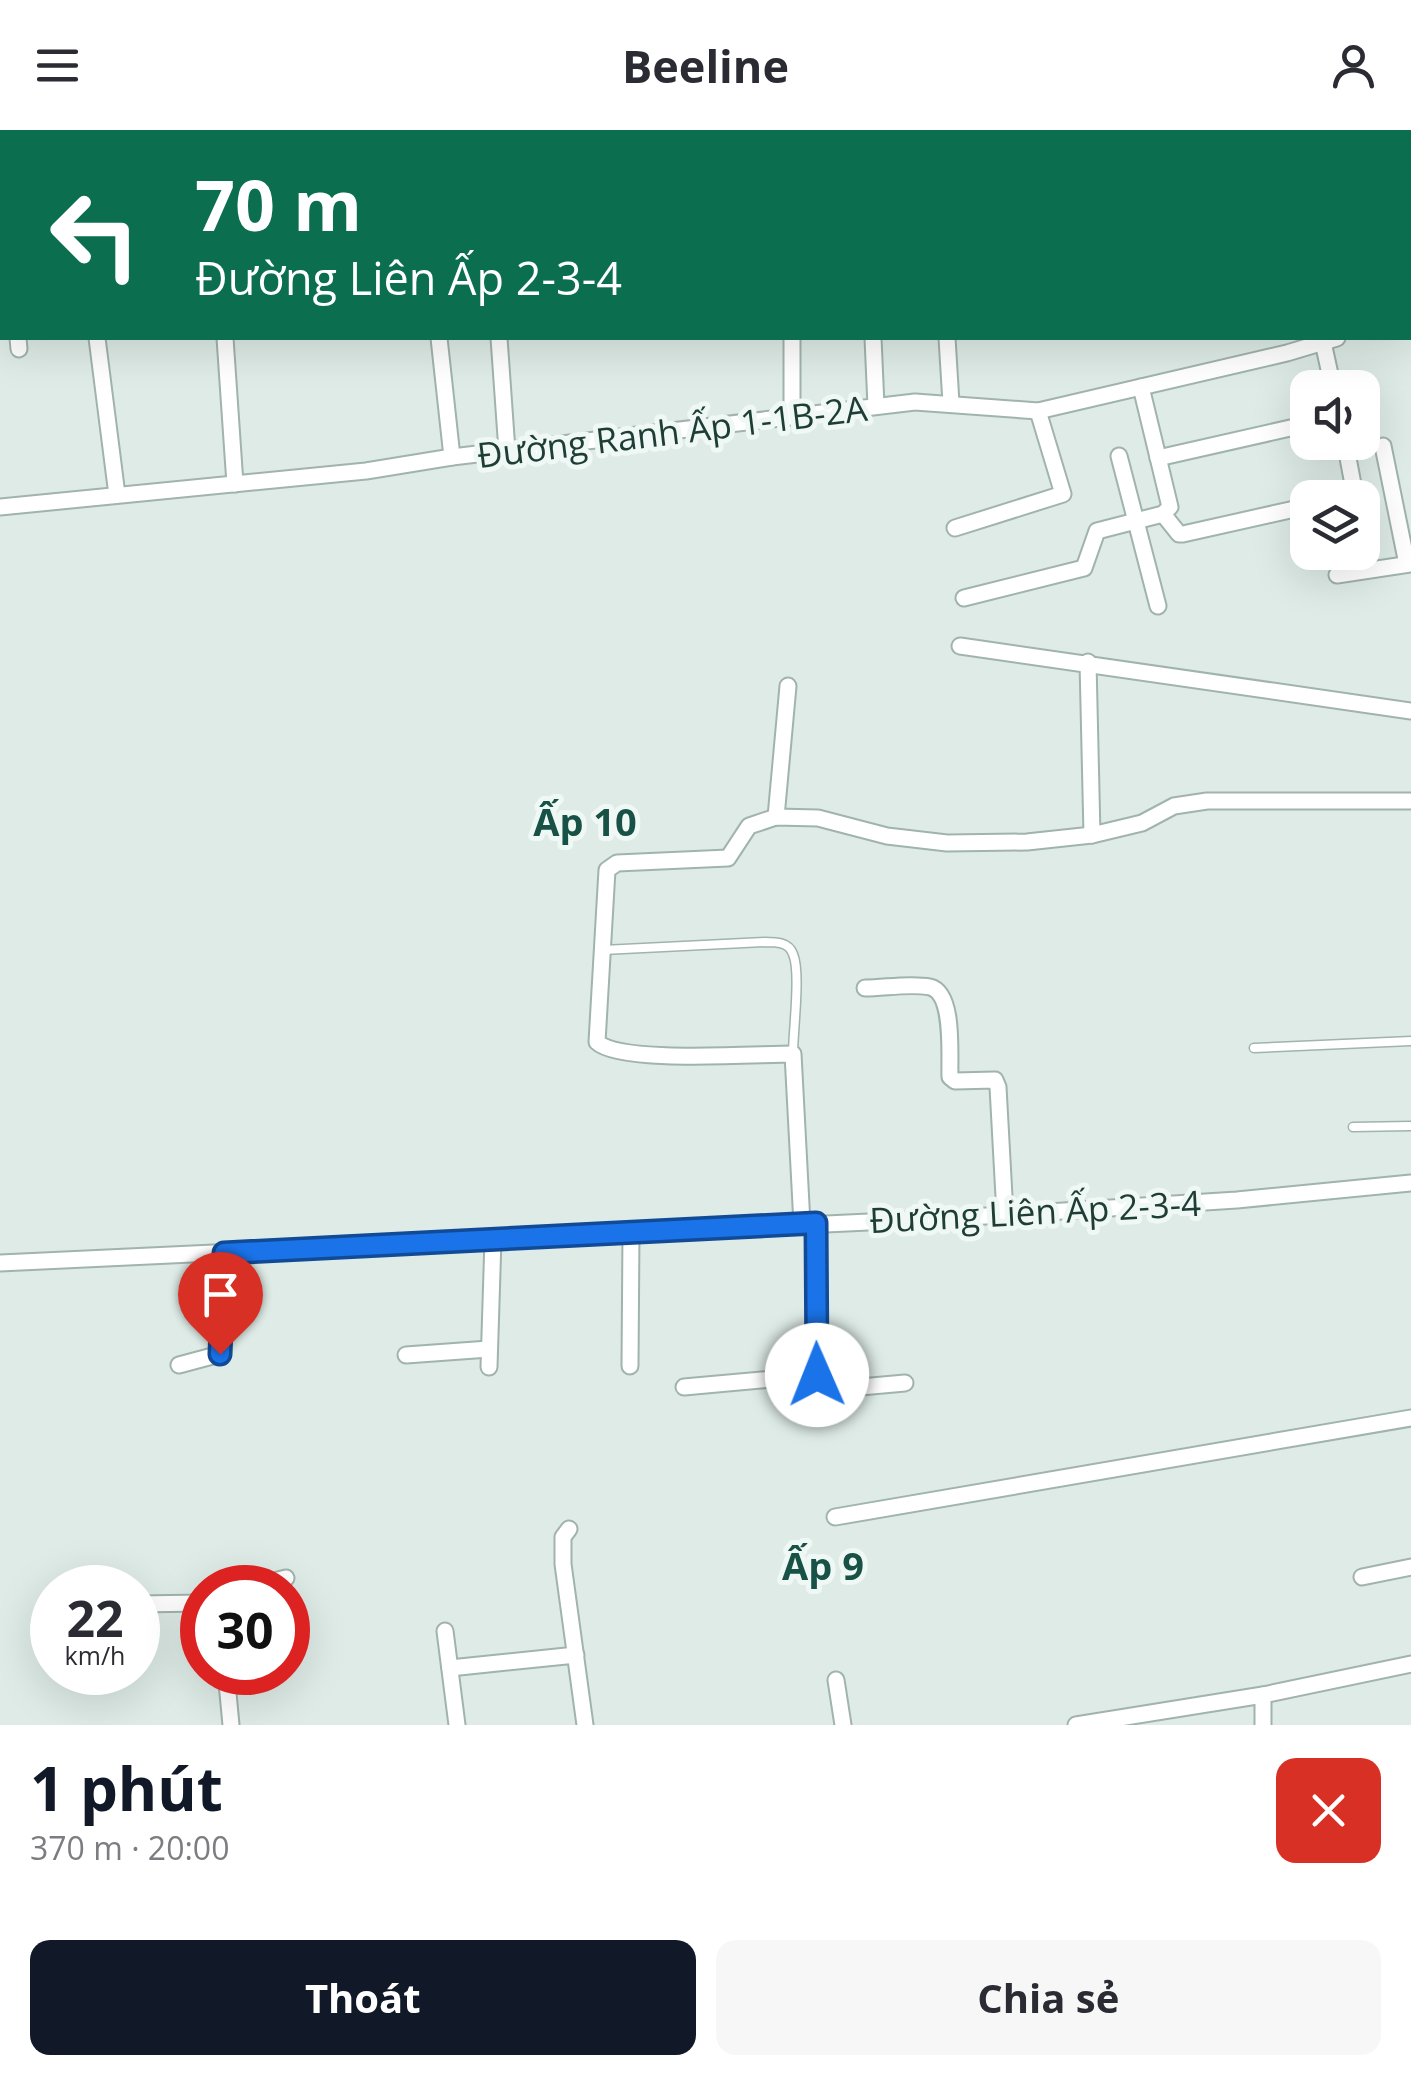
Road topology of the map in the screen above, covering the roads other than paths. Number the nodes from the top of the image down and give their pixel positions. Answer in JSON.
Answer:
{"nodes":[{"id":1,"x":98,"y":340,"type":"edge"},
{"id":2,"x":226,"y":340,"type":"edge"},
{"id":3,"x":439,"y":340,"type":"edge"},
{"id":4,"x":499,"y":340,"type":"edge"},
{"id":5,"x":792,"y":340,"type":"edge"},
{"id":6,"x":873,"y":340,"type":"edge"},
{"id":7,"x":947,"y":340,"type":"edge"},
{"id":8,"x":1330,"y":340,"type":"edge"},
{"id":9,"x":1331,"y":370,"type":"edge"},
{"id":10,"x":1141,"y":387,"type":"junction"},
{"id":11,"x":952,"y":403,"type":"junction"},
{"id":12,"x":876,"y":406,"type":"junction"},
{"id":13,"x":1038,"y":411,"type":"junction"},
{"id":14,"x":792,"y":417,"type":"junction"},
{"id":15,"x":1290,"y":428,"type":"edge"},
{"id":16,"x":1384,"y":446,"type":"dead end"},
{"id":17,"x":507,"y":451,"type":"junction"},
{"id":18,"x":1119,"y":456,"type":"dead end"},
{"id":19,"x":452,"y":458,"type":"junction"},
{"id":20,"x":1158,"y":458,"type":"junction"},
{"id":21,"x":235,"y":484,"type":"junction"},
{"id":22,"x":118,"y":496,"type":"junction"},
{"id":23,"x":0,"y":507,"type":"edge"},
{"id":24,"x":1290,"y":510,"type":"edge"},
{"id":25,"x":1163,"y":514,"type":"junction"},
{"id":26,"x":1136,"y":522,"type":"junction"},
{"id":27,"x":955,"y":528,"type":"dead end"},
{"id":28,"x":1409,"y":564,"type":"edge"},
{"id":29,"x":1336,"y":574,"type":"dead end"},
{"id":30,"x":964,"y":598,"type":"dead end"},
{"id":31,"x":1158,"y":606,"type":"dead end"},
{"id":32,"x":960,"y":646,"type":"dead end"},
{"id":33,"x":1088,"y":662,"type":"junction"},
{"id":34,"x":788,"y":686,"type":"dead end"},
{"id":35,"x":1411,"y":711,"type":"edge"},
{"id":36,"x":1411,"y":801,"type":"edge"},
{"id":37,"x":776,"y":817,"type":"junction"},
{"id":38,"x":1092,"y":835,"type":"junction"},
{"id":39,"x":603,"y":950,"type":"junction"},
{"id":40,"x":865,"y":988,"type":"dead end"},
{"id":41,"x":1411,"y":1042,"type":"edge"},
{"id":42,"x":1254,"y":1048,"type":"dead end"},
{"id":43,"x":793,"y":1054,"type":"junction"},
{"id":44,"x":1411,"y":1126,"type":"edge"},
{"id":45,"x":1354,"y":1127,"type":"dead end"},
{"id":46,"x":1411,"y":1183,"type":"edge"},
{"id":47,"x":1005,"y":1214,"type":"junction"},
{"id":48,"x":809,"y":1223,"type":"junction"},
{"id":49,"x":631,"y":1232,"type":"junction"},
{"id":50,"x":493,"y":1239,"type":"junction"},
{"id":51,"x":224,"y":1253,"type":"junction"},
{"id":52,"x":0,"y":1263,"type":"edge"},
{"id":53,"x":490,"y":1349,"type":"junction"},
{"id":54,"x":406,"y":1355,"type":"dead end"},
{"id":55,"x":179,"y":1365,"type":"dead end"},
{"id":56,"x":630,"y":1366,"type":"dead end"},
{"id":57,"x":489,"y":1368,"type":"dead end"},
{"id":58,"x":817,"y":1375,"type":"junction"},
{"id":59,"x":905,"y":1383,"type":"dead end"},
{"id":60,"x":684,"y":1387,"type":"dead end"},
{"id":61,"x":1411,"y":1418,"type":"edge"},
{"id":62,"x":835,"y":1517,"type":"dead end"},
{"id":63,"x":570,"y":1529,"type":"dead end"},
{"id":64,"x":1411,"y":1567,"type":"edge"},
{"id":65,"x":1362,"y":1576,"type":"dead end"},
{"id":66,"x":445,"y":1631,"type":"dead end"},
{"id":67,"x":576,"y":1655,"type":"junction"},
{"id":68,"x":1411,"y":1664,"type":"edge"},
{"id":69,"x":450,"y":1668,"type":"junction"},
{"id":70,"x":836,"y":1680,"type":"dead end"},
{"id":71,"x":228,"y":1695,"type":"edge"},
{"id":72,"x":1263,"y":1695,"type":"junction"},
{"id":73,"x":231,"y":1725,"type":"edge"},
{"id":74,"x":458,"y":1725,"type":"edge"},
{"id":75,"x":586,"y":1725,"type":"edge"},
{"id":76,"x":843,"y":1725,"type":"edge"},
{"id":77,"x":1076,"y":1725,"type":"edge"},
{"id":78,"x":1263,"y":1725,"type":"edge"}],
"edges":[{"from":1,"to":22,"type":"street"},
{"from":2,"to":21,"type":"street"},
{"from":3,"to":19,"type":"street"},
{"from":4,"to":17,"type":"street"},
{"from":5,"to":14,"type":"street"},
{"from":6,"to":12,"type":"street"},
{"from":7,"to":11,"type":"street"},
{"from":8,"to":9,"type":"street"},
{"from":8,"to":10,"type":"street","name":"Đường Ranh Ấp 1-1B-2A"},
{"from":10,"to":13,"type":"street","name":"Đường Ranh Ấp 1-1B-2A"},
{"from":10,"to":20,"type":"street"},
{"from":11,"to":12,"type":"street","name":"Đường Ranh Ấp 1-1B-2A"},
{"from":11,"to":13,"type":"street","name":"Đường Ranh Ấp 1-1B-2A"},
{"from":12,"to":14,"type":"street","name":"Đường Ranh Ấp 1-1B-2A"},
{"from":13,"to":27,"type":"street"},
{"from":14,"to":17,"type":"street","name":"Đường Ranh Ấp 1-1B-2A"},
{"from":15,"to":20,"type":"street"},
{"from":16,"to":28,"type":"street"},
{"from":17,"to":19,"type":"street","name":"Đường Ranh Ấp 1-1B-2A"},
{"from":18,"to":26,"type":"street"},
{"from":19,"to":21,"type":"street","name":"Đường Ranh Ấp 1-1B-2A"},
{"from":20,"to":25,"type":"street"},
{"from":21,"to":22,"type":"street","name":"Đường Ranh Ấp 1-1B-2A"},
{"from":22,"to":23,"type":"street","name":"Đường Ranh Ấp 1-1B-2A"},
{"from":24,"to":25,"type":"street"},
{"from":25,"to":26,"type":"street"},
{"from":26,"to":30,"type":"street"},
{"from":26,"to":31,"type":"street"},
{"from":28,"to":29,"type":"street"},
{"from":32,"to":33,"type":"street"},
{"from":33,"to":35,"type":"street"},
{"from":33,"to":38,"type":"street"},
{"from":34,"to":37,"type":"street"},
{"from":36,"to":38,"type":"street"},
{"from":37,"to":38,"type":"street"},
{"from":37,"to":39,"type":"street"},
{"from":39,"to":43,"type":"street"},
{"from":39,"to":43,"type":"lane"},
{"from":40,"to":47,"type":"street"},
{"from":41,"to":42,"type":"lane"},
{"from":43,"to":48,"type":"street"},
{"from":44,"to":45,"type":"lane"},
{"from":46,"to":47,"type":"street","name":"Đường Liên Ấp 2-3-4"},
{"from":47,"to":48,"type":"street","name":"Đường Liên Ấp 2-3-4"},
{"from":48,"to":49,"type":"street","name":"Đường Liên Ấp 2-3-4"},
{"from":48,"to":58,"type":"street"},
{"from":49,"to":50,"type":"street","name":"Đường Liên Ấp 2-3-4"},
{"from":49,"to":56,"type":"street"},
{"from":50,"to":51,"type":"street","name":"Đường Liên Ấp 2-3-4"},
{"from":50,"to":53,"type":"street"},
{"from":51,"to":52,"type":"street","name":"Đường Liên Ấp 2-3-4"},
{"from":51,"to":55,"type":"street"},
{"from":53,"to":54,"type":"street"},
{"from":53,"to":57,"type":"street"},
{"from":58,"to":59,"type":"street"},
{"from":58,"to":60,"type":"street"},
{"from":61,"to":62,"type":"street"},
{"from":63,"to":67,"type":"street"},
{"from":64,"to":65,"type":"street"},
{"from":66,"to":69,"type":"street"},
{"from":67,"to":69,"type":"street"},
{"from":67,"to":75,"type":"street"},
{"from":68,"to":72,"type":"street"},
{"from":69,"to":74,"type":"street"},
{"from":70,"to":76,"type":"street"},
{"from":71,"to":73,"type":"street"},
{"from":72,"to":77,"type":"street"},
{"from":72,"to":78,"type":"street"}]}
